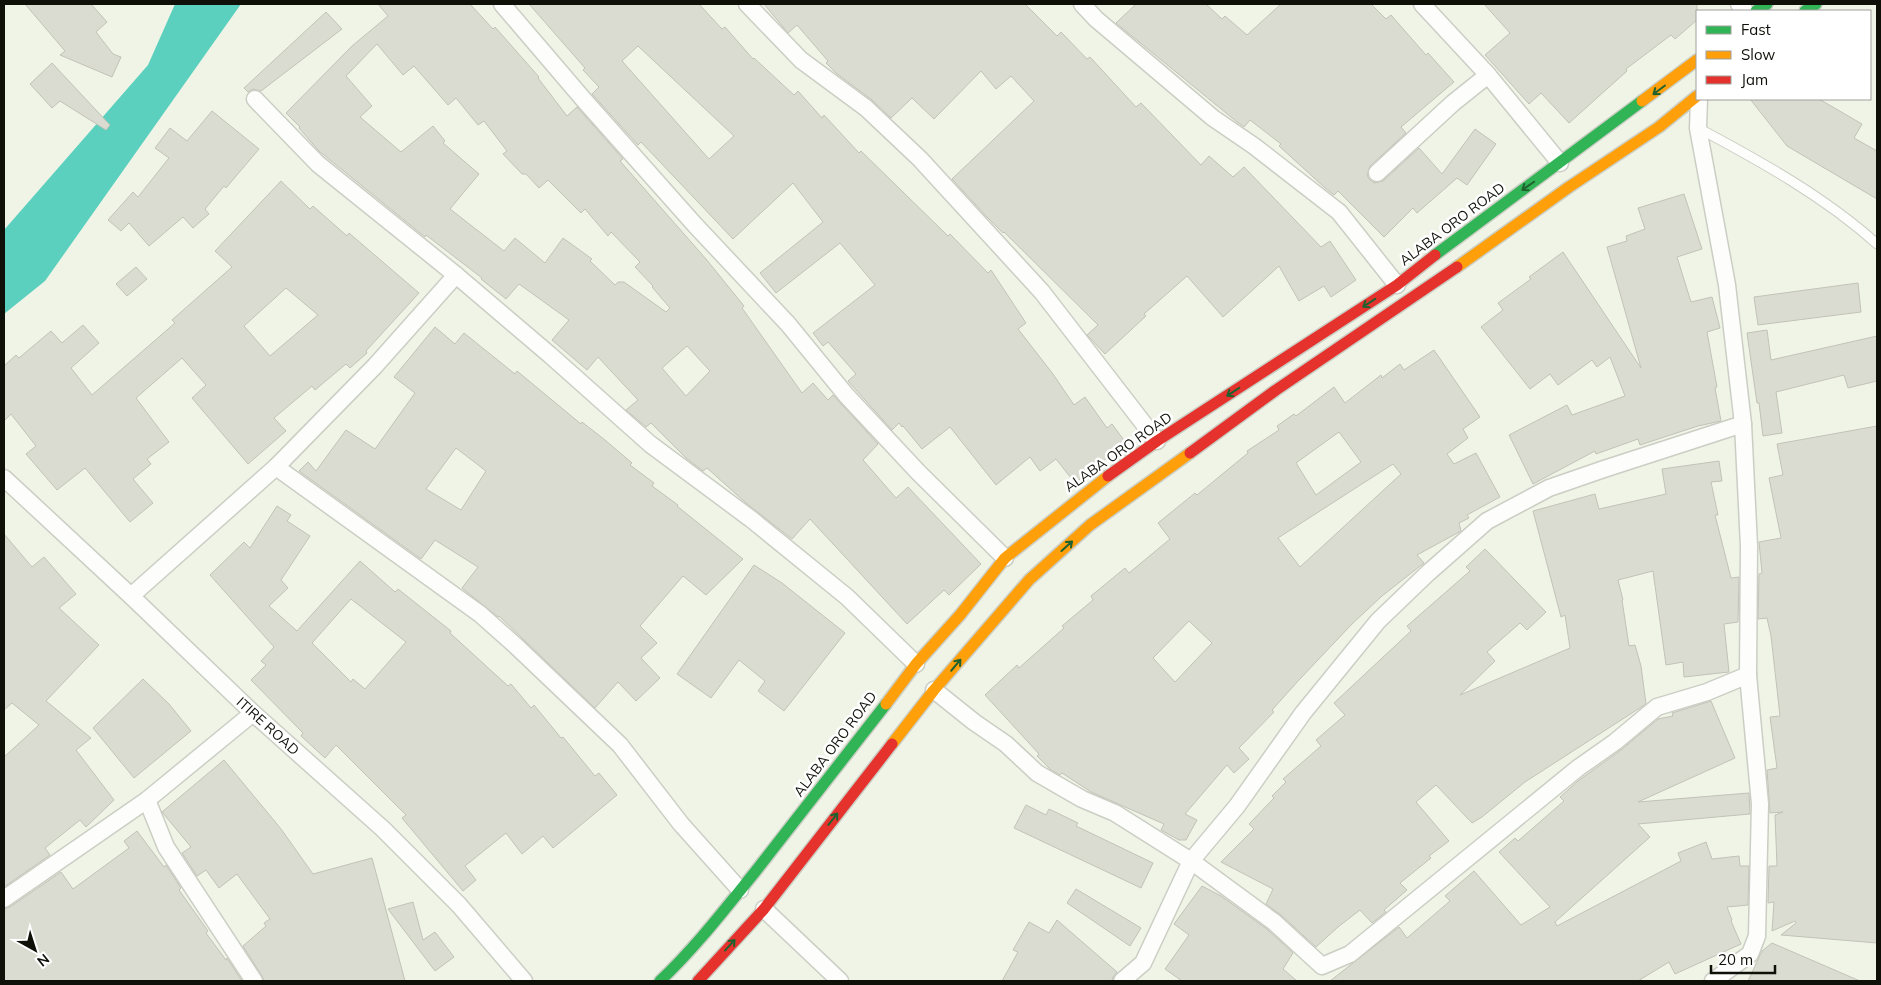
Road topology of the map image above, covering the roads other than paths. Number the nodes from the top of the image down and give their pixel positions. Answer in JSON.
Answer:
{"nodes":[{"id":1,"x":502,"y":4,"type":"edge"},
{"id":2,"x":1082,"y":4,"type":"edge"},
{"id":3,"x":1422,"y":4,"type":"edge"},
{"id":4,"x":751,"y":7,"type":"edge"},
{"id":5,"x":1696,"y":61,"type":"edge"},
{"id":6,"x":1488,"y":74,"type":"junction"},
{"id":7,"x":255,"y":99,"type":"dead end"},
{"id":8,"x":1696,"y":99,"type":"edge"},
{"id":9,"x":1698,"y":100,"type":"edge"},
{"id":10,"x":1698,"y":128,"type":"junction"},
{"id":11,"x":1560,"y":163,"type":"junction"},
{"id":12,"x":1377,"y":174,"type":"dead end"},
{"id":13,"x":1877,"y":244,"type":"edge"},
{"id":14,"x":456,"y":275,"type":"junction"},
{"id":15,"x":1397,"y":285,"type":"junction"},
{"id":16,"x":1743,"y":424,"type":"junction"},
{"id":17,"x":1158,"y":441,"type":"junction"},
{"id":18,"x":276,"y":467,"type":"junction"},
{"id":19,"x":4,"y":478,"type":"edge"},
{"id":20,"x":1005,"y":558,"type":"junction"},
{"id":21,"x":131,"y":596,"type":"junction"},
{"id":22,"x":916,"y":664,"type":"junction"},
{"id":23,"x":1748,"y":675,"type":"junction"},
{"id":24,"x":934,"y":690,"type":"junction"},
{"id":25,"x":253,"y":713,"type":"junction"},
{"id":26,"x":147,"y":800,"type":"junction"},
{"id":27,"x":1191,"y":861,"type":"junction"},
{"id":28,"x":740,"y":890,"type":"junction"},
{"id":29,"x":4,"y":899,"type":"edge"},
{"id":30,"x":764,"y":908,"type":"junction"},
{"id":31,"x":254,"y":981,"type":"edge"},
{"id":32,"x":524,"y":981,"type":"edge"},
{"id":33,"x":660,"y":981,"type":"edge"},
{"id":34,"x":698,"y":981,"type":"edge"},
{"id":35,"x":840,"y":981,"type":"edge"},
{"id":36,"x":1122,"y":981,"type":"edge"},
{"id":37,"x":1713,"y":981,"type":"edge"}],
"edges":[{"from":1,"to":20,"type":"street"},
{"from":2,"to":15,"type":"street"},
{"from":3,"to":6,"type":"street"},
{"from":4,"to":17,"type":"street"},
{"from":5,"to":11,"type":"main road","name":"ALABA ORO ROAD","one_way":true},
{"from":6,"to":11,"type":"street"},
{"from":6,"to":12,"type":"street"},
{"from":7,"to":14,"type":"street"},
{"from":24,"to":8,"type":"main road","one_way":true},
{"from":9,"to":10,"type":"street"},
{"from":10,"to":13,"type":"lane"},
{"from":10,"to":16,"type":"street"},
{"from":11,"to":15,"type":"main road","name":"ALABA ORO ROAD","one_way":true},
{"from":14,"to":18,"type":"street"},
{"from":14,"to":22,"type":"street"},
{"from":15,"to":17,"type":"main road","name":"ALABA ORO ROAD","one_way":true},
{"from":16,"to":23,"type":"street"},
{"from":16,"to":27,"type":"street"},
{"from":17,"to":20,"type":"main road","name":"ALABA ORO ROAD"},
{"from":18,"to":21,"type":"street"},
{"from":18,"to":28,"type":"street"},
{"from":19,"to":21,"type":"street","name":"ITIRE ROAD"},
{"from":20,"to":22,"type":"main road","name":"ALABA ORO ROAD"},
{"from":21,"to":25,"type":"street","name":"ITIRE ROAD"},
{"from":22,"to":28,"type":"main road","name":"ALABA ORO ROAD"},
{"from":23,"to":27,"type":"street"},
{"from":23,"to":37,"type":"street"},
{"from":24,"to":27,"type":"street"},
{"from":30,"to":24,"type":"main road","one_way":true},
{"from":25,"to":26,"type":"street"},
{"from":25,"to":32,"type":"street","name":"ITIRE ROAD"},
{"from":26,"to":29,"type":"street"},
{"from":26,"to":31,"type":"street"},
{"from":27,"to":36,"type":"street"},
{"from":28,"to":33,"type":"main road","name":"ALABA ORO ROAD"},
{"from":34,"to":30,"type":"main road","one_way":true},
{"from":30,"to":35,"type":"street"}]}
